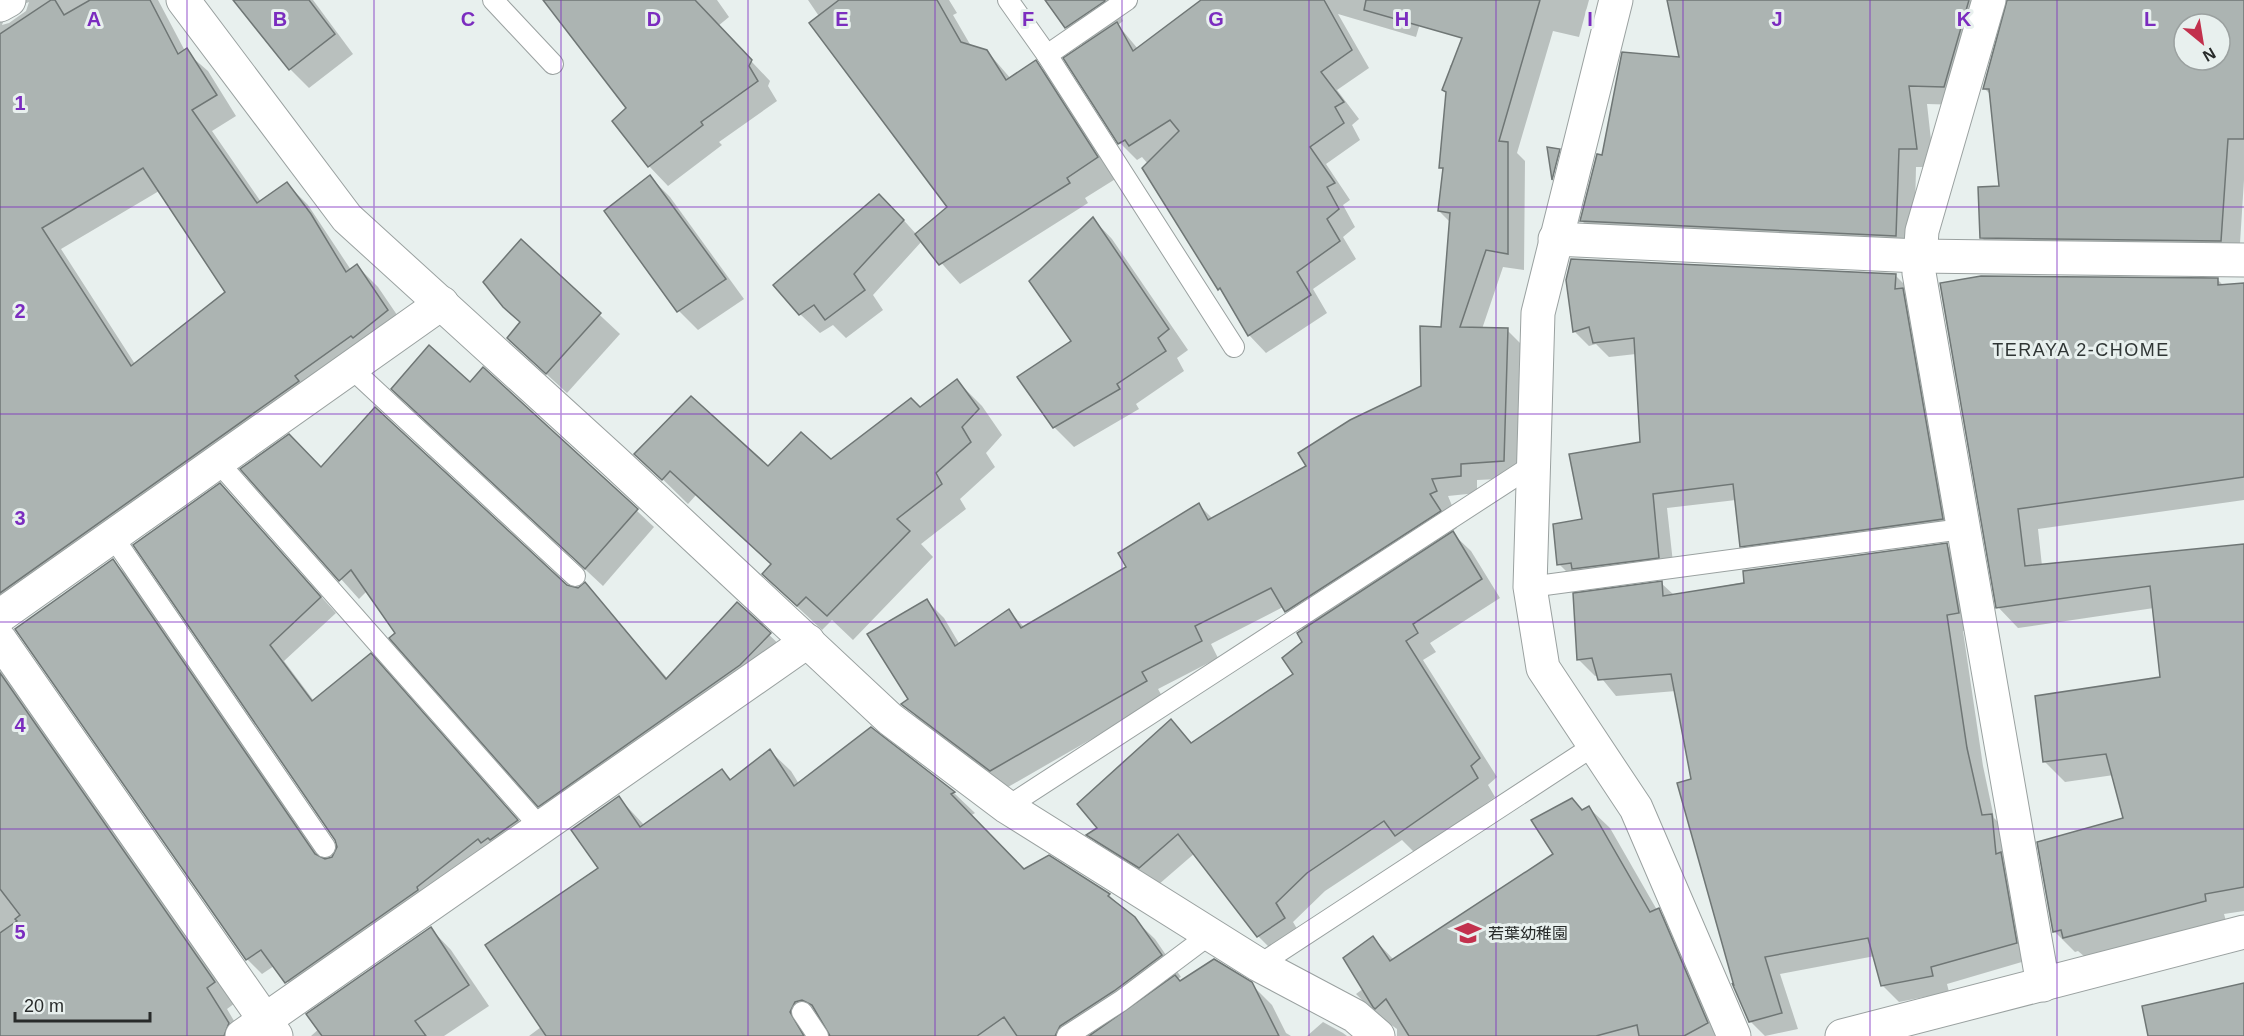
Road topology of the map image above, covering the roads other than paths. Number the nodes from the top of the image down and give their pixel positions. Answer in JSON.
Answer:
{"nodes":[{"id":1,"x":9,"y":0,"type":"edge"},
{"id":2,"x":183,"y":0,"type":"edge"},
{"id":3,"x":493,"y":0,"type":"edge"},
{"id":4,"x":1008,"y":0,"type":"edge"},
{"id":5,"x":1127,"y":0,"type":"edge"},
{"id":6,"x":1616,"y":0,"type":"edge"},
{"id":7,"x":1989,"y":0,"type":"edge"},
{"id":8,"x":0,"y":5,"type":"edge"},
{"id":9,"x":1047,"y":55,"type":"junction"},
{"id":10,"x":553,"y":64,"type":"dead end"},
{"id":11,"x":1555,"y":239,"type":"junction"},
{"id":12,"x":1918,"y":256,"type":"junction"},
{"id":13,"x":2244,"y":260,"type":"edge"},
{"id":14,"x":442,"y":303,"type":"junction"},
{"id":15,"x":1234,"y":347,"type":"dead end"},
{"id":16,"x":351,"y":368,"type":"junction"},
{"id":17,"x":218,"y":462,"type":"junction"},
{"id":18,"x":1533,"y":465,"type":"junction"},
{"id":19,"x":1962,"y":529,"type":"junction"},
{"id":20,"x":113,"y":537,"type":"junction"},
{"id":21,"x":575,"y":576,"type":"dead end"},
{"id":22,"x":1530,"y":587,"type":"junction"},
{"id":23,"x":0,"y":616,"type":"edge"},
{"id":24,"x":0,"y":639,"type":"edge"},
{"id":25,"x":808,"y":641,"type":"junction"},
{"id":26,"x":1595,"y":745,"type":"junction"},
{"id":27,"x":1007,"y":807,"type":"junction"},
{"id":28,"x":541,"y":828,"type":"junction"},
{"id":29,"x":325,"y":847,"type":"dead end"},
{"id":30,"x":2244,"y":932,"type":"edge"},
{"id":31,"x":1209,"y":935,"type":"junction"},
{"id":32,"x":1259,"y":965,"type":"junction"},
{"id":33,"x":2043,"y":985,"type":"junction"},
{"id":34,"x":802,"y":1012,"type":"dead end"},
{"id":35,"x":261,"y":1031,"type":"edge"},
{"id":36,"x":818,"y":1036,"type":"edge"},
{"id":37,"x":1067,"y":1036,"type":"edge"},
{"id":38,"x":1378,"y":1036,"type":"edge"},
{"id":39,"x":1734,"y":1036,"type":"edge"},
{"id":40,"x":1842,"y":1036,"type":"edge"}],
"edges":[{"from":1,"to":8,"type":"street"},
{"from":2,"to":14,"type":"street"},
{"from":3,"to":10,"type":"lane"},
{"from":4,"to":9,"type":"lane"},
{"from":5,"to":9,"type":"lane"},
{"from":6,"to":11,"type":"street"},
{"from":7,"to":12,"type":"street"},
{"from":9,"to":15,"type":"lane"},
{"from":11,"to":12,"type":"street"},
{"from":11,"to":18,"type":"street"},
{"from":12,"to":13,"type":"street"},
{"from":12,"to":19,"type":"street"},
{"from":14,"to":16,"type":"street"},
{"from":14,"to":25,"type":"street"},
{"from":16,"to":17,"type":"street"},
{"from":16,"to":21,"type":"lane"},
{"from":17,"to":20,"type":"street"},
{"from":17,"to":28,"type":"lane"},
{"from":18,"to":22,"type":"street"},
{"from":18,"to":27,"type":"lane"},
{"from":19,"to":22,"type":"lane"},
{"from":19,"to":33,"type":"street"},
{"from":20,"to":23,"type":"street"},
{"from":20,"to":29,"type":"lane"},
{"from":22,"to":26,"type":"street"},
{"from":24,"to":35,"type":"street"},
{"from":25,"to":27,"type":"street"},
{"from":25,"to":28,"type":"street"},
{"from":26,"to":32,"type":"lane"},
{"from":26,"to":39,"type":"street"},
{"from":27,"to":31,"type":"street"},
{"from":28,"to":35,"type":"street"},
{"from":30,"to":33,"type":"street"},
{"from":31,"to":32,"type":"street"},
{"from":31,"to":37,"type":"lane"},
{"from":32,"to":38,"type":"street"},
{"from":33,"to":40,"type":"street"},
{"from":34,"to":36,"type":"lane"}]}
